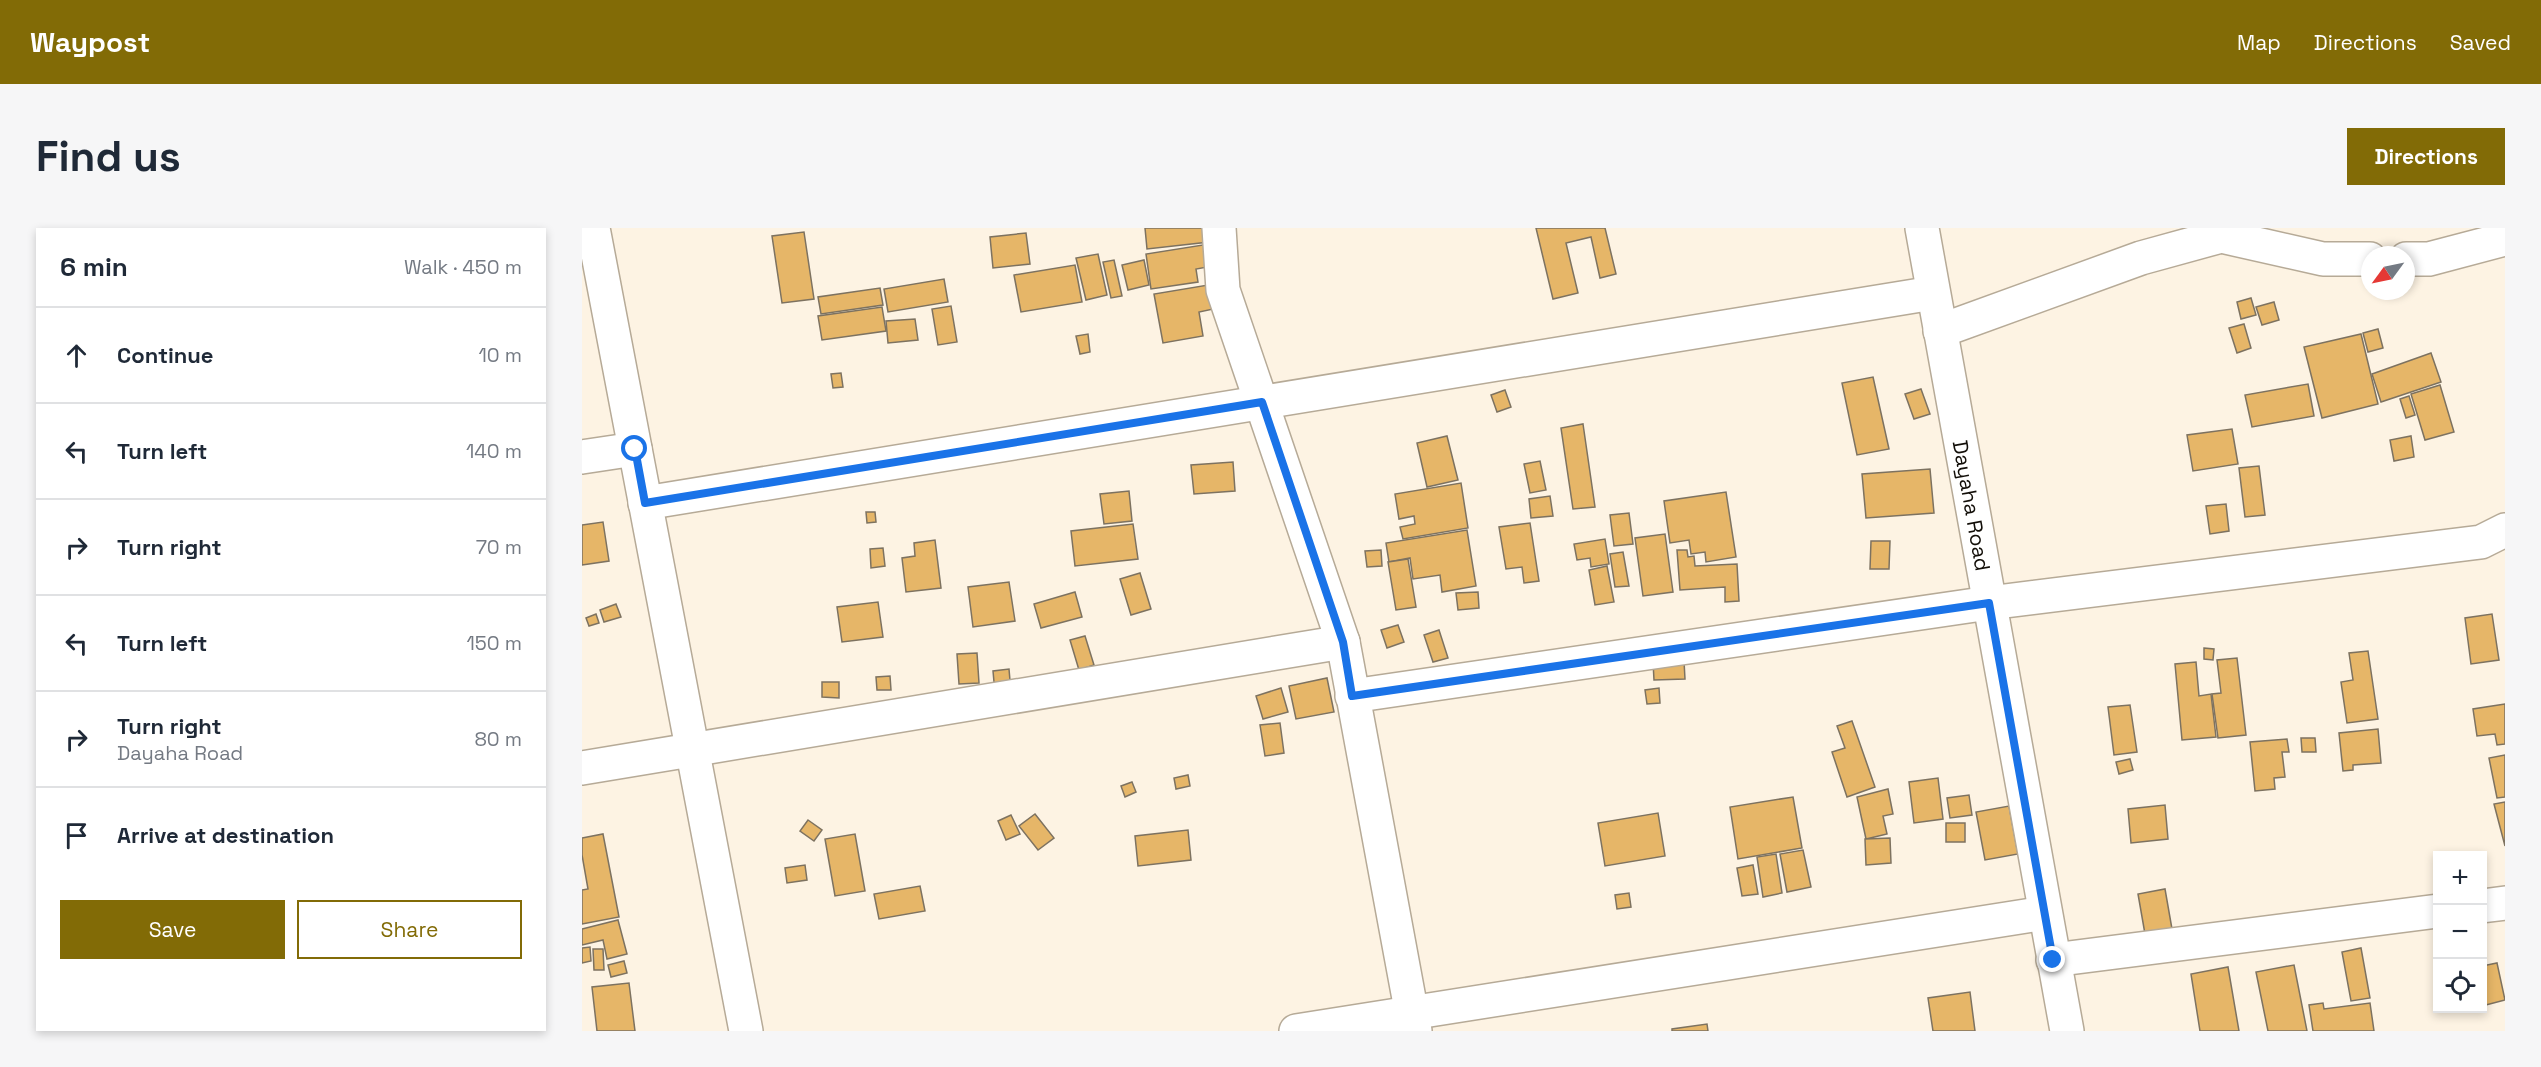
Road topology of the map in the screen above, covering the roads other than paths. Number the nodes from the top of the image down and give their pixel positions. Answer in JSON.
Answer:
{"nodes":[{"id":1,"x":593,"y":228,"type":"edge"},
{"id":2,"x":1220,"y":228,"type":"edge"},
{"id":3,"x":1922,"y":228,"type":"edge"},
{"id":4,"x":2505,"y":239,"type":"edge"},
{"id":5,"x":2361,"y":259,"type":"edge"},
{"id":6,"x":2415,"y":259,"type":"edge"},
{"id":7,"x":1934,"y":293,"type":"junction"},
{"id":8,"x":1940,"y":331,"type":"junction"},
{"id":9,"x":1262,"y":402,"type":"junction"},
{"id":10,"x":635,"y":449,"type":"junction"},
{"id":11,"x":582,"y":457,"type":"edge"},
{"id":12,"x":645,"y":503,"type":"junction"},
{"id":13,"x":2505,"y":530,"type":"edge"},
{"id":14,"x":1989,"y":603,"type":"junction"},
{"id":15,"x":1343,"y":642,"type":"junction"},
{"id":16,"x":1352,"y":696,"type":"junction"},
{"id":17,"x":693,"y":751,"type":"junction"},
{"id":18,"x":582,"y":768,"type":"edge"},
{"id":19,"x":2505,"y":903,"type":"edge"},
{"id":20,"x":2487,"y":905,"type":"edge"},
{"id":21,"x":2433,"y":912,"type":"edge"},
{"id":22,"x":2045,"y":914,"type":"junction"},
{"id":23,"x":2053,"y":960,"type":"junction"},
{"id":24,"x":1413,"y":1022,"type":"edge"},
{"id":25,"x":746,"y":1031,"type":"edge"},
{"id":26,"x":1296,"y":1031,"type":"edge"},
{"id":27,"x":2067,"y":1031,"type":"edge"}],
"edges":[{"from":1,"to":10,"type":"street"},
{"from":2,"to":9,"type":"street"},
{"from":3,"to":7,"type":"street","name":"Dayaha Road"},
{"from":4,"to":6,"type":"street"},
{"from":5,"to":8,"type":"street"},
{"from":7,"to":8,"type":"street","name":"Dayaha Road"},
{"from":7,"to":9,"type":"street"},
{"from":8,"to":14,"type":"street","name":"Dayaha Road"},
{"from":9,"to":12,"type":"street"},
{"from":9,"to":15,"type":"street"},
{"from":10,"to":11,"type":"street"},
{"from":10,"to":12,"type":"street"},
{"from":12,"to":17,"type":"street"},
{"from":13,"to":14,"type":"street"},
{"from":14,"to":16,"type":"street"},
{"from":14,"to":22,"type":"street","name":"Dayaha Road"},
{"from":15,"to":16,"type":"street"},
{"from":15,"to":17,"type":"street"},
{"from":16,"to":24,"type":"street"},
{"from":17,"to":18,"type":"street"},
{"from":17,"to":25,"type":"street"},
{"from":19,"to":20,"type":"street"},
{"from":21,"to":23,"type":"street"},
{"from":22,"to":23,"type":"street","name":"Dayaha Road"},
{"from":22,"to":24,"type":"street"},
{"from":23,"to":27,"type":"street","name":"Dayaha Road"},
{"from":24,"to":26,"type":"street"}]}
